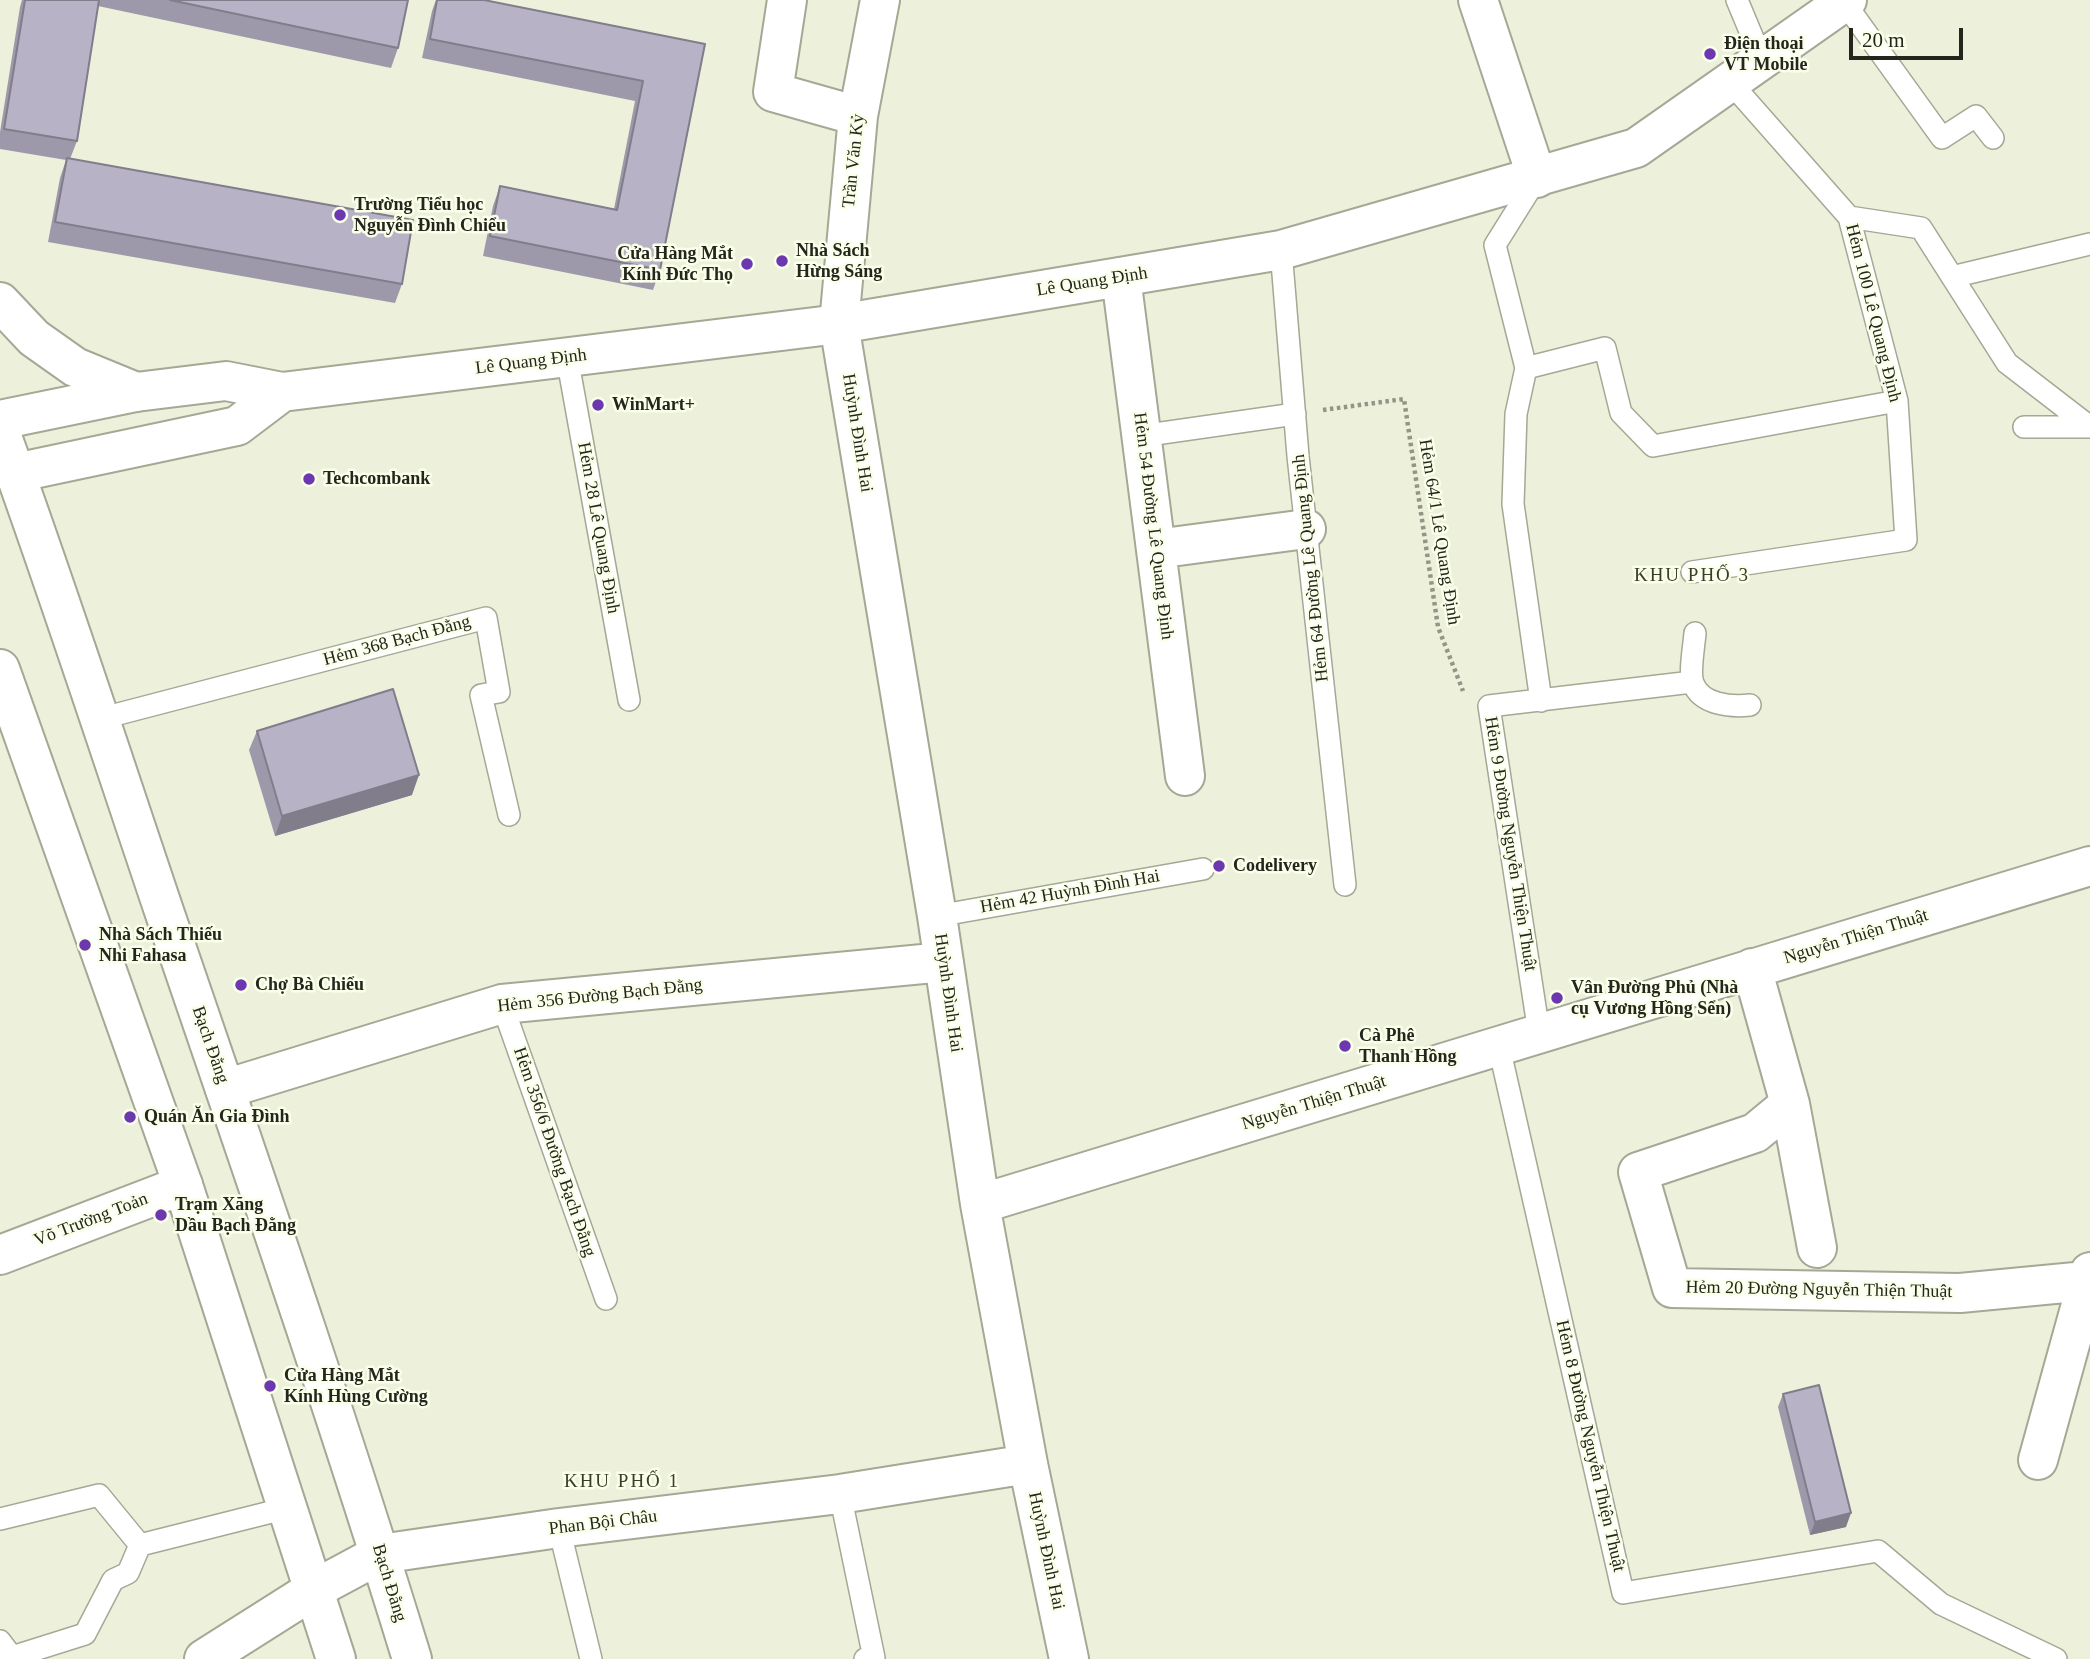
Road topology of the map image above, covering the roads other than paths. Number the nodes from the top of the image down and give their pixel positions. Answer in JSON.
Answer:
{"nodes":[{"id":1,"x":788,"y":0,"type":"edge"},
{"id":2,"x":880,"y":0,"type":"edge"},
{"id":3,"x":1478,"y":0,"type":"edge"},
{"id":4,"x":1737,"y":0,"type":"edge"},
{"id":5,"x":1846,"y":1,"type":"edge"},
{"id":6,"x":1762,"y":60,"type":"junction"},
{"id":7,"x":1730,"y":82,"type":"junction"},
{"id":8,"x":858,"y":116,"type":"junction"},
{"id":9,"x":1993,"y":138,"type":"dead end"},
{"id":10,"x":1537,"y":178,"type":"junction"},
{"id":11,"x":1849,"y":217,"type":"junction"},
{"id":12,"x":2090,"y":244,"type":"edge"},
{"id":13,"x":1281,"y":250,"type":"junction"},
{"id":14,"x":1121,"y":277,"type":"junction"},
{"id":15,"x":1952,"y":277,"type":"junction"},
{"id":16,"x":0,"y":302,"type":"edge"},
{"id":17,"x":839,"y":324,"type":"junction"},
{"id":18,"x":567,"y":357,"type":"junction"},
{"id":19,"x":1526,"y":368,"type":"junction"},
{"id":20,"x":282,"y":392,"type":"junction"},
{"id":21,"x":136,"y":393,"type":"junction"},
{"id":22,"x":1897,"y":401,"type":"junction"},
{"id":23,"x":1295,"y":414,"type":"junction"},
{"id":24,"x":0,"y":419,"type":"edge"},
{"id":25,"x":2024,"y":427,"type":"dead end"},
{"id":26,"x":2090,"y":427,"type":"edge"},
{"id":27,"x":0,"y":431,"type":"edge"},
{"id":28,"x":1141,"y":436,"type":"junction"},
{"id":29,"x":8,"y":477,"type":"edge"},
{"id":30,"x":1306,"y":529,"type":"junction"},
{"id":31,"x":1156,"y":549,"type":"junction"},
{"id":32,"x":1692,"y":572,"type":"dead end"},
{"id":33,"x":1695,"y":633,"type":"dead end"},
{"id":34,"x":1692,"y":682,"type":"junction"},
{"id":35,"x":3,"y":689,"type":"edge"},
{"id":36,"x":629,"y":699,"type":"dead end"},
{"id":37,"x":1541,"y":701,"type":"junction"},
{"id":38,"x":1750,"y":705,"type":"dead end"},
{"id":39,"x":99,"y":719,"type":"junction"},
{"id":40,"x":1185,"y":776,"type":"dead end"},
{"id":41,"x":509,"y":815,"type":"dead end"},
{"id":42,"x":2090,"y":866,"type":"edge"},
{"id":43,"x":1203,"y":869,"type":"dead end"},
{"id":44,"x":1345,"y":885,"type":"dead end"},
{"id":45,"x":937,"y":916,"type":"junction"},
{"id":46,"x":944,"y":962,"type":"junction"},
{"id":47,"x":1752,"y":968,"type":"junction"},
{"id":48,"x":502,"y":1004,"type":"junction"},
{"id":49,"x":1539,"y":1033,"type":"junction"},
{"id":50,"x":1499,"y":1047,"type":"junction"},
{"id":51,"x":225,"y":1089,"type":"junction"},
{"id":52,"x":1790,"y":1104,"type":"junction"},
{"id":53,"x":183,"y":1185,"type":"junction"},
{"id":54,"x":980,"y":1204,"type":"junction"},
{"id":55,"x":1817,"y":1248,"type":"dead end"},
{"id":56,"x":0,"y":1255,"type":"edge"},
{"id":57,"x":2088,"y":1276,"type":"edge"},
{"id":58,"x":606,"y":1299,"type":"dead end"},
{"id":59,"x":2038,"y":1460,"type":"dead end"},
{"id":60,"x":1028,"y":1464,"type":"junction"},
{"id":61,"x":841,"y":1494,"type":"junction"},
{"id":62,"x":287,"y":1508,"type":"junction"},
{"id":63,"x":0,"y":1519,"type":"edge"},
{"id":64,"x":559,"y":1528,"type":"junction"},
{"id":65,"x":140,"y":1545,"type":"junction"},
{"id":66,"x":380,"y":1554,"type":"junction"},
{"id":67,"x":313,"y":1590,"type":"junction"},
{"id":68,"x":0,"y":1641,"type":"edge"},
{"id":69,"x":204,"y":1659,"type":"edge"},
{"id":70,"x":336,"y":1659,"type":"edge"},
{"id":71,"x":412,"y":1659,"type":"edge"},
{"id":72,"x":591,"y":1659,"type":"edge"},
{"id":73,"x":865,"y":1659,"type":"edge"},
{"id":74,"x":1069,"y":1659,"type":"edge"},
{"id":75,"x":2056,"y":1659,"type":"edge"}],
"edges":[{"from":1,"to":8,"type":"street"},
{"from":2,"to":8,"type":"street","name":"Trần Văn Kỷ"},
{"from":3,"to":10,"type":"street"},
{"from":4,"to":6,"type":"lane"},
{"from":5,"to":6,"type":"street","name":"Lê Quang Định"},
{"from":5,"to":9,"type":"lane"},
{"from":6,"to":7,"type":"street","name":"Lê Quang Định"},
{"from":7,"to":10,"type":"street","name":"Lê Quang Định"},
{"from":7,"to":11,"type":"lane","name":"Hẻm 100 Lê Quang Định"},
{"from":8,"to":17,"type":"street","name":"Trần Văn Kỷ"},
{"from":10,"to":13,"type":"street","name":"Lê Quang Định"},
{"from":10,"to":19,"type":"lane"},
{"from":11,"to":15,"type":"lane"},
{"from":11,"to":22,"type":"lane","name":"Hẻm 100 Lê Quang Định"},
{"from":12,"to":15,"type":"lane"},
{"from":13,"to":14,"type":"street","name":"Lê Quang Định"},
{"from":13,"to":23,"type":"lane","name":"Hẻm 64 Đường Lê Quang Định"},
{"from":14,"to":17,"type":"street","name":"Lê Quang Định"},
{"from":14,"to":28,"type":"street","name":"Hẻm 54 Đường Lê Quang Định"},
{"from":15,"to":26,"type":"lane"},
{"from":16,"to":21,"type":"street"},
{"from":17,"to":18,"type":"street","name":"Lê Quang Định"},
{"from":17,"to":45,"type":"street","name":"Huỳnh Đình Hai"},
{"from":18,"to":20,"type":"street","name":"Lê Quang Định"},
{"from":18,"to":36,"type":"lane","name":"Hẻm 28 Lê Quang Định"},
{"from":19,"to":22,"type":"lane"},
{"from":19,"to":37,"type":"lane"},
{"from":20,"to":21,"type":"street","name":"Lê Quang Định"},
{"from":20,"to":29,"type":"street"},
{"from":21,"to":24,"type":"street","name":"Lê Quang Định"},
{"from":22,"to":32,"type":"lane","name":"Hẻm 100 Lê Quang Định"},
{"from":23,"to":28,"type":"lane"},
{"from":23,"to":30,"type":"lane","name":"Hẻm 64 Đường Lê Quang Định"},
{"from":25,"to":26,"type":"lane"},
{"from":27,"to":29,"type":"street","name":"Bạch Đằng"},
{"from":28,"to":31,"type":"street","name":"Hẻm 54 Đường Lê Quang Định"},
{"from":29,"to":39,"type":"street","name":"Bạch Đằng"},
{"from":30,"to":31,"type":"street"},
{"from":30,"to":44,"type":"lane","name":"Hẻm 64 Đường Lê Quang Định"},
{"from":31,"to":40,"type":"street","name":"Hẻm 54 Đường Lê Quang Định"},
{"from":33,"to":34,"type":"lane"},
{"from":34,"to":37,"type":"lane"},
{"from":34,"to":38,"type":"lane"},
{"from":35,"to":53,"type":"street"},
{"from":37,"to":49,"type":"lane","name":"Hẻm 9 Đường Nguyễn Thiện Thuật"},
{"from":39,"to":41,"type":"lane","name":"Hẻm 368 Bạch Đằng"},
{"from":39,"to":51,"type":"street","name":"Bạch Đằng"},
{"from":42,"to":47,"type":"street","name":"Nguyễn Thiện Thuật"},
{"from":43,"to":45,"type":"lane","name":"Hẻm 42 Huỳnh Đình Hai"},
{"from":45,"to":46,"type":"street","name":"Huỳnh Đình Hai"},
{"from":46,"to":48,"type":"street","name":"Hẻm 356 Đường Bạch Đằng"},
{"from":46,"to":54,"type":"street","name":"Huỳnh Đình Hai"},
{"from":47,"to":49,"type":"street","name":"Nguyễn Thiện Thuật"},
{"from":47,"to":52,"type":"street"},
{"from":48,"to":51,"type":"street","name":"Hẻm 356 Đường Bạch Đằng"},
{"from":48,"to":58,"type":"lane","name":"Hẻm 356/6 Đường Bạch Đằng"},
{"from":49,"to":50,"type":"street","name":"Nguyễn Thiện Thuật"},
{"from":50,"to":54,"type":"street","name":"Nguyễn Thiện Thuật"},
{"from":50,"to":75,"type":"lane","name":"Hẻm 8 Đường Nguyễn Thiện Thuật"},
{"from":51,"to":66,"type":"street","name":"Bạch Đằng"},
{"from":52,"to":55,"type":"street"},
{"from":52,"to":57,"type":"street","name":"Hẻm 20 Đường Nguyễn Thiện Thuật"},
{"from":53,"to":56,"type":"street","name":"Võ Trường Toản"},
{"from":53,"to":62,"type":"street"},
{"from":54,"to":60,"type":"street","name":"Huỳnh Đình Hai"},
{"from":57,"to":59,"type":"street","name":"Hẻm 20 Đường Nguyễn Thiện Thuật"},
{"from":60,"to":61,"type":"street","name":"Phan Bội Châu"},
{"from":60,"to":74,"type":"street","name":"Huỳnh Đình Hai"},
{"from":61,"to":64,"type":"street","name":"Phan Bội Châu"},
{"from":61,"to":73,"type":"lane"},
{"from":62,"to":65,"type":"lane"},
{"from":62,"to":67,"type":"street"},
{"from":63,"to":65,"type":"lane"},
{"from":64,"to":66,"type":"street","name":"Phan Bội Châu"},
{"from":64,"to":72,"type":"lane"},
{"from":65,"to":68,"type":"lane"},
{"from":66,"to":67,"type":"street","name":"Phan Bội Châu"},
{"from":66,"to":71,"type":"street","name":"Bạch Đằng"},
{"from":67,"to":69,"type":"street","name":"Phan Bội Châu"},
{"from":67,"to":70,"type":"street"}]}
